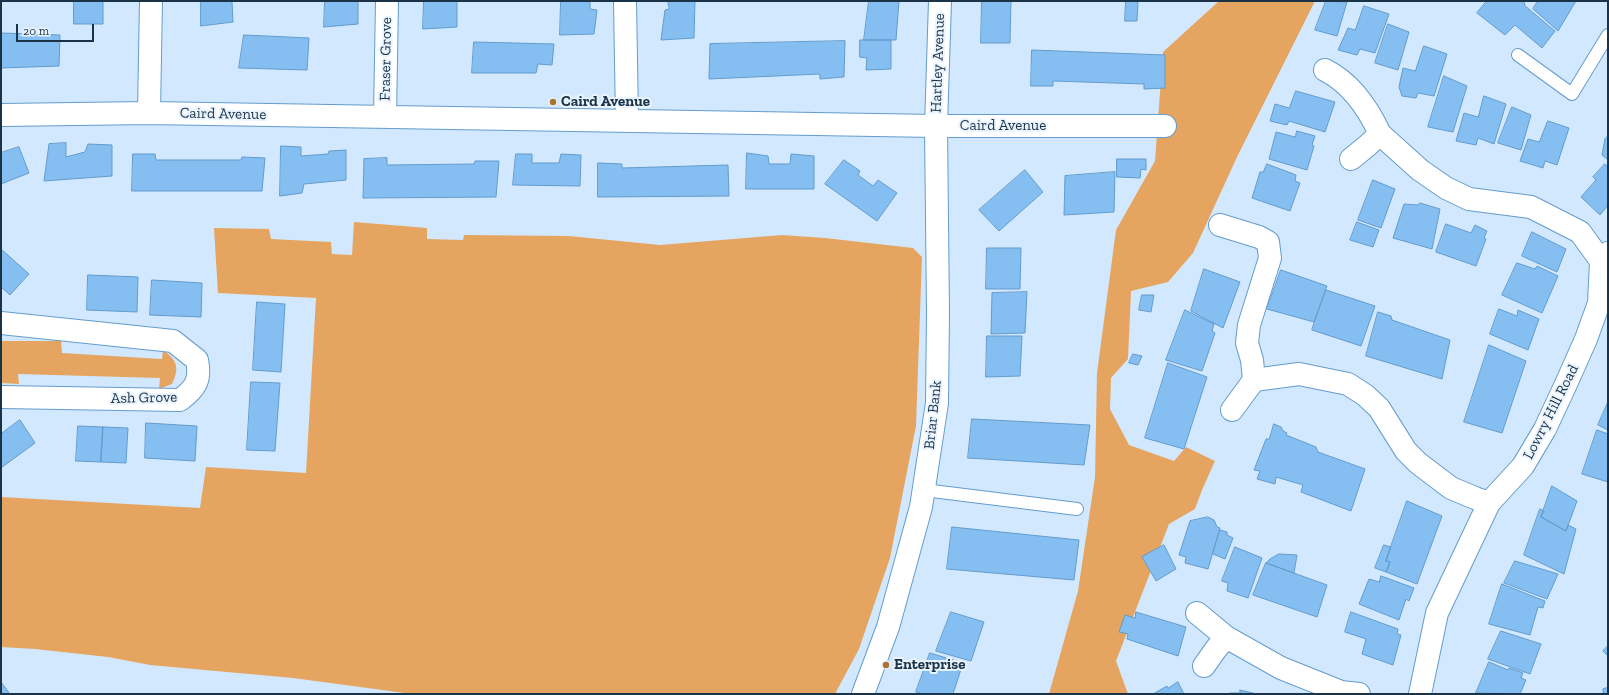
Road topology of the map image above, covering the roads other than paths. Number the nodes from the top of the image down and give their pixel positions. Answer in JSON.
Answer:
{"nodes":[{"id":1,"x":151,"y":1,"type":"edge"},
{"id":2,"x":387,"y":1,"type":"edge"},
{"id":3,"x":625,"y":1,"type":"edge"},
{"id":4,"x":940,"y":1,"type":"edge"},
{"id":5,"x":1608,"y":35,"type":"edge"},
{"id":6,"x":1518,"y":54,"type":"dead end"},
{"id":7,"x":1325,"y":70,"type":"dead end"},
{"id":8,"x":149,"y":113,"type":"junction"},
{"id":9,"x":1,"y":115,"type":"edge"},
{"id":10,"x":386,"y":117,"type":"junction"},
{"id":11,"x":627,"y":120,"type":"junction"},
{"id":12,"x":936,"y":126,"type":"junction"},
{"id":13,"x":1165,"y":126,"type":"dead end"},
{"id":14,"x":1380,"y":134,"type":"junction"},
{"id":15,"x":1351,"y":159,"type":"dead end"},
{"id":16,"x":1220,"y":225,"type":"dead end"},
{"id":17,"x":1604,"y":257,"type":"edge"},
{"id":18,"x":1,"y":323,"type":"edge"},
{"id":19,"x":1254,"y":380,"type":"junction"},
{"id":20,"x":1,"y":397,"type":"edge"},
{"id":21,"x":1232,"y":410,"type":"dead end"},
{"id":22,"x":924,"y":490,"type":"junction"},
{"id":23,"x":1489,"y":503,"type":"junction"},
{"id":24,"x":1077,"y":509,"type":"dead end"},
{"id":25,"x":1197,"y":613,"type":"dead end"},
{"id":26,"x":1226,"y":637,"type":"junction"},
{"id":27,"x":1204,"y":666,"type":"dead end"},
{"id":28,"x":862,"y":694,"type":"edge"},
{"id":29,"x":1359,"y":694,"type":"edge"},
{"id":30,"x":1420,"y":694,"type":"edge"}],
"edges":[{"from":1,"to":8,"type":"street"},
{"from":2,"to":10,"type":"street","name":"Fraser Grove"},
{"from":3,"to":11,"type":"street"},
{"from":4,"to":12,"type":"street","name":"Hartley Avenue"},
{"from":5,"to":6,"type":"lane"},
{"from":7,"to":14,"type":"street"},
{"from":8,"to":9,"type":"street","name":"Caird Avenue"},
{"from":8,"to":10,"type":"street","name":"Caird Avenue"},
{"from":10,"to":11,"type":"street","name":"Caird Avenue"},
{"from":11,"to":12,"type":"street","name":"Caird Avenue"},
{"from":12,"to":13,"type":"street","name":"Caird Avenue"},
{"from":12,"to":22,"type":"street","name":"Briar Bank"},
{"from":14,"to":15,"type":"street"},
{"from":14,"to":17,"type":"street"},
{"from":16,"to":19,"type":"street"},
{"from":17,"to":23,"type":"street","name":"Lowry Hill Road"},
{"from":18,"to":20,"type":"street","name":"Ash Grove"},
{"from":19,"to":21,"type":"street"},
{"from":19,"to":23,"type":"street"},
{"from":22,"to":24,"type":"lane"},
{"from":22,"to":28,"type":"street","name":"Briar Bank"},
{"from":23,"to":30,"type":"street","name":"Lowry Hill Road"},
{"from":25,"to":26,"type":"street"},
{"from":26,"to":27,"type":"street"},
{"from":26,"to":29,"type":"street"}]}
